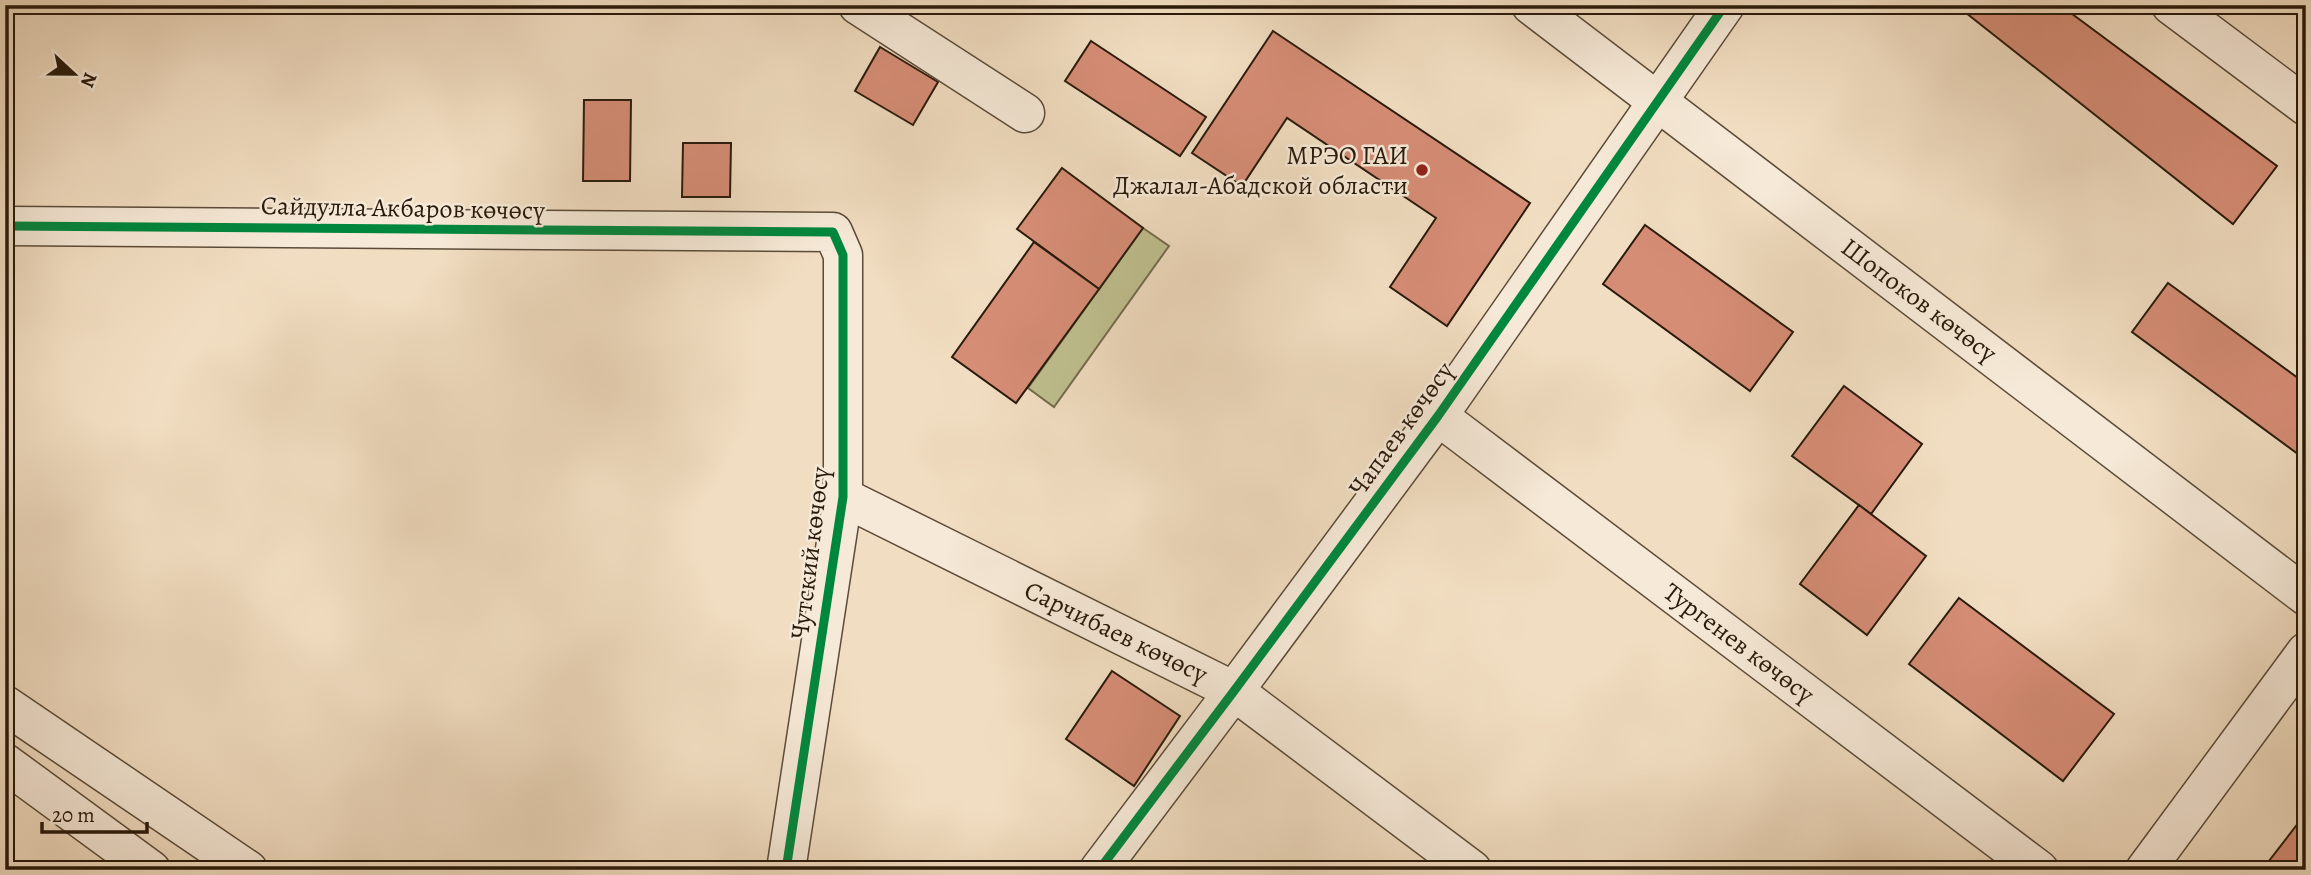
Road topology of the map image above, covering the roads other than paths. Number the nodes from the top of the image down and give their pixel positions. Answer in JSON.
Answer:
{"nodes":[{"id":1,"x":858,"y":5,"type":"edge"},
{"id":2,"x":1531,"y":5,"type":"edge"},
{"id":3,"x":1725,"y":5,"type":"edge"},
{"id":4,"x":2171,"y":5,"type":"edge"},
{"id":5,"x":1657,"y":100,"type":"junction"},
{"id":6,"x":2306,"y":106,"type":"edge"},
{"id":7,"x":1025,"y":113,"type":"dead end"},
{"id":8,"x":5,"y":226,"type":"edge"},
{"id":9,"x":800,"y":233,"type":"joint"},
{"id":10,"x":1438,"y":415,"type":"junction"},
{"id":11,"x":844,"y":497,"type":"junction"},
{"id":12,"x":2306,"y":596,"type":"edge"},
{"id":13,"x":2306,"y":652,"type":"edge"},
{"id":14,"x":1234,"y":691,"type":"junction"},
{"id":15,"x":5,"y":705,"type":"edge"},
{"id":16,"x":5,"y":764,"type":"edge"},
{"id":17,"x":136,"y":868,"type":"edge"},
{"id":18,"x":248,"y":870,"type":"edge"},
{"id":19,"x":786,"y":870,"type":"edge"},
{"id":20,"x":1099,"y":870,"type":"edge"},
{"id":21,"x":1472,"y":870,"type":"edge"},
{"id":22,"x":2039,"y":870,"type":"edge"},
{"id":23,"x":2146,"y":870,"type":"edge"}],
"edges":[{"from":1,"to":7,"type":"street"},
{"from":2,"to":5,"type":"street","name":"Шопоков көчөсү"},
{"from":3,"to":5,"type":"street","name":"Чапаев көчөсү"},
{"from":4,"to":6,"type":"street"},
{"from":5,"to":10,"type":"street","name":"Чапаев көчөсү"},
{"from":5,"to":12,"type":"street","name":"Шопоков көчөсү"},
{"from":8,"to":9,"type":"street","name":"Сайдулла Акбаров көчөсү"},
{"from":9,"to":11,"type":"street","name":"Чутский көчөсү"},
{"from":10,"to":14,"type":"street","name":"Чапаев көчөсү"},
{"from":10,"to":22,"type":"street","name":"Тургенев көчөсү"},
{"from":11,"to":14,"type":"street","name":"Сарчибаев көчөсү"},
{"from":11,"to":19,"type":"street","name":"Чутский көчөсү"},
{"from":13,"to":23,"type":"street"},
{"from":14,"to":20,"type":"street","name":"Чапаев көчөсү"},
{"from":14,"to":21,"type":"street","name":"Сарчибаев көчөсү"},
{"from":15,"to":18,"type":"street"},
{"from":16,"to":17,"type":"street"}]}
